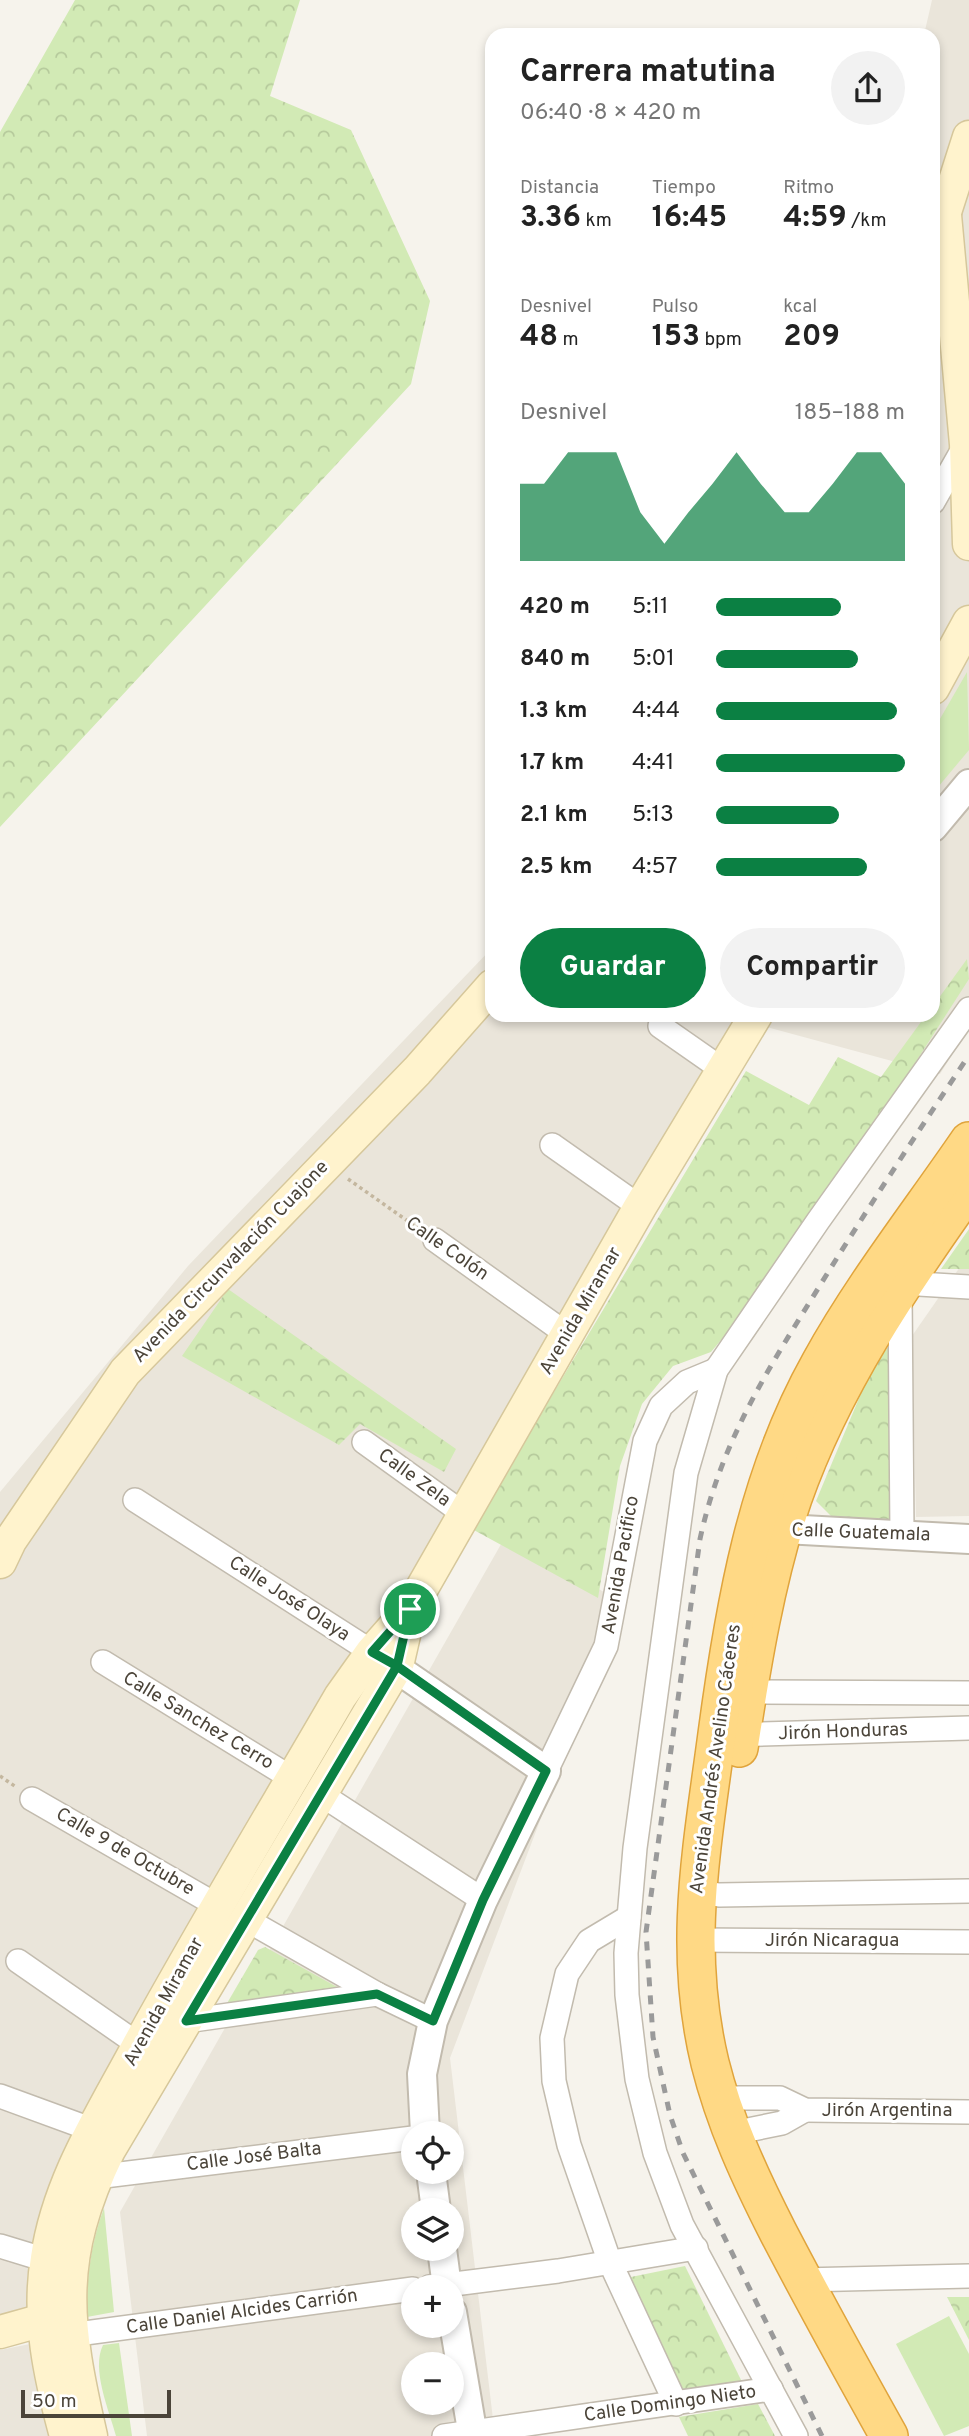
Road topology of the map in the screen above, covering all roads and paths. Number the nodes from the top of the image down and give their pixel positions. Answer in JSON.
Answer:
{"nodes":[{"id":1,"x":967,"y":153,"type":"edge"},
{"id":2,"x":945,"y":215,"type":"junction"},
{"id":3,"x":940,"y":229,"type":"edge"},
{"id":4,"x":966,"y":444,"type":"junction"},
{"id":5,"x":940,"y":490,"type":"edge"},
{"id":6,"x":969,"y":544,"type":"edge"},
{"id":7,"x":969,"y":622,"type":"edge"},
{"id":8,"x":940,"y":675,"type":"edge"},
{"id":9,"x":969,"y":784,"type":"edge"},
{"id":10,"x":940,"y":819,"type":"edge"},
{"id":11,"x":485,"y":994,"type":"edge"},
{"id":12,"x":969,"y":1009,"type":"edge"},
{"id":13,"x":752,"y":1022,"type":"edge"},
{"id":14,"x":660,"y":1026,"type":"dead end"},
{"id":15,"x":723,"y":1070,"type":"junction"},
{"id":16,"x":969,"y":1141,"type":"edge"},
{"id":17,"x":552,"y":1145,"type":"dead end"},
{"id":18,"x":326,"y":1164,"type":"junction"},
{"id":19,"x":969,"y":1189,"type":"edge"},
{"id":20,"x":640,"y":1207,"type":"junction"},
{"id":21,"x":435,"y":1240,"type":"joint"},
{"id":22,"x":901,"y":1285,"type":"junction"},
{"id":23,"x":969,"y":1287,"type":"edge"},
{"id":24,"x":568,"y":1335,"type":"junction"},
{"id":25,"x":716,"y":1370,"type":"junction"},
{"id":26,"x":364,"y":1442,"type":"dead end"},
{"id":27,"x":135,"y":1500,"type":"dead end"},
{"id":28,"x":464,"y":1514,"type":"junction"},
{"id":29,"x":768,"y":1529,"type":"junction"},
{"id":30,"x":902,"y":1534,"type":"junction"},
{"id":31,"x":969,"y":1539,"type":"edge"},
{"id":32,"x":0,"y":1562,"type":"edge"},
{"id":33,"x":384,"y":1659,"type":"junction"},
{"id":34,"x":103,"y":1662,"type":"dead end"},
{"id":35,"x":735,"y":1692,"type":"junction"},
{"id":36,"x":969,"y":1693,"type":"edge"},
{"id":37,"x":969,"y":1728,"type":"edge"},
{"id":38,"x":729,"y":1734,"type":"junction"},
{"id":39,"x":546,"y":1771,"type":"junction"},
{"id":40,"x":293,"y":1779,"type":"junction"},
{"id":41,"x":322,"y":1795,"type":"junction"},
{"id":42,"x":32,"y":1799,"type":"dead end"},
{"id":43,"x":969,"y":1891,"type":"edge"},
{"id":44,"x":707,"y":1893,"type":"junction"},
{"id":45,"x":483,"y":1900,"type":"junction"},
{"id":46,"x":218,"y":1906,"type":"junction"},
{"id":47,"x":629,"y":1917,"type":"junction"},
{"id":48,"x":247,"y":1920,"type":"junction"},
{"id":49,"x":707,"y":1940,"type":"junction"},
{"id":50,"x":969,"y":1942,"type":"edge"},
{"id":51,"x":18,"y":1961,"type":"dead end"},
{"id":52,"x":377,"y":1994,"type":"junction"},
{"id":53,"x":186,"y":2021,"type":"junction"},
{"id":54,"x":433,"y":2021,"type":"junction"},
{"id":55,"x":139,"y":2045,"type":"junction"},
{"id":56,"x":0,"y":2096,"type":"edge"},
{"id":57,"x":969,"y":2112,"type":"edge"},
{"id":58,"x":738,"y":2114,"type":"junction"},
{"id":59,"x":424,"y":2121,"type":"edge"},
{"id":60,"x":93,"y":2130,"type":"junction"},
{"id":61,"x":401,"y":2139,"type":"edge"},
{"id":62,"x":96,"y":2176,"type":"junction"},
{"id":63,"x":0,"y":2246,"type":"edge"},
{"id":64,"x":696,"y":2248,"type":"junction"},
{"id":65,"x":46,"y":2260,"type":"junction"},
{"id":66,"x":609,"y":2260,"type":"junction"},
{"id":67,"x":969,"y":2276,"type":"edge"},
{"id":68,"x":816,"y":2279,"type":"junction"},
{"id":69,"x":464,"y":2289,"type":"edge"},
{"id":70,"x":401,"y":2290,"type":"edge"},
{"id":71,"x":57,"y":2327,"type":"junction"},
{"id":72,"x":0,"y":2332,"type":"edge"},
{"id":73,"x":453,"y":2338,"type":"edge"},
{"id":74,"x":771,"y":2389,"type":"junction"},
{"id":75,"x":676,"y":2404,"type":"junction"},
{"id":76,"x":473,"y":2434,"type":"edge"},
{"id":77,"x":66,"y":2436,"type":"edge"},
{"id":78,"x":91,"y":2436,"type":"edge"},
{"id":79,"x":443,"y":2436,"type":"edge"},
{"id":80,"x":796,"y":2436,"type":"edge"},
{"id":81,"x":889,"y":2436,"type":"edge"},
{"id":82,"x":912,"y":2436,"type":"edge"}],
"edges":[{"from":1,"to":2,"type":"main road"},
{"from":2,"to":3,"type":"main road"},
{"from":2,"to":4,"type":"main road"},
{"from":4,"to":5,"type":"street"},
{"from":4,"to":6,"type":"main road"},
{"from":7,"to":8,"type":"main road"},
{"from":9,"to":10,"type":"street"},
{"from":11,"to":18,"type":"main road","name":"Avenida Circunvalación Cuajone"},
{"from":12,"to":25,"type":"street"},
{"from":13,"to":15,"type":"main road","name":"Avenida Miramar"},
{"from":14,"to":15,"type":"street"},
{"from":15,"to":20,"type":"main road","name":"Avenida Miramar"},
{"from":16,"to":29,"type":"highway","name":"Avenida Andrés Avelino Cáceres"},
{"from":17,"to":20,"type":"street"},
{"from":18,"to":21,"type":"path","name":"Calle Colón"},
{"from":18,"to":32,"type":"main road","name":"Avenida Circunvalación Cuajone"},
{"from":19,"to":22,"type":"highway","name":"Avenida Andrés Avelino Cáceres"},
{"from":20,"to":24,"type":"main road","name":"Avenida Miramar"},
{"from":21,"to":24,"type":"street","name":"Calle Colón"},
{"from":22,"to":23,"type":"street"},
{"from":22,"to":29,"type":"highway","name":"Avenida Andrés Avelino Cáceres"},
{"from":22,"to":30,"type":"street"},
{"from":24,"to":28,"type":"main road","name":"Avenida Miramar"},
{"from":25,"to":39,"type":"street","name":"Avenida Pacifico"},
{"from":25,"to":47,"type":"street"},
{"from":26,"to":28,"type":"street","name":"Calle Zela"},
{"from":27,"to":33,"type":"street","name":"Calle José Olaya"},
{"from":28,"to":33,"type":"main road","name":"Avenida Miramar"},
{"from":29,"to":30,"type":"street","name":"Calle Guatemala"},
{"from":29,"to":35,"type":"highway","name":"Avenida Andrés Avelino Cáceres"},
{"from":30,"to":31,"type":"street","name":"Calle Guatemala"},
{"from":33,"to":39,"type":"street","name":"Calle José Olaya"},
{"from":33,"to":40,"type":"main road","name":"Avenida Miramar"},
{"from":33,"to":41,"type":"main road","name":"Avenida Miramar"},
{"from":34,"to":40,"type":"street","name":"Calle Sanchez Cerro"},
{"from":35,"to":36,"type":"street","name":"Jirón Honduras"},
{"from":35,"to":38,"type":"highway","name":"Avenida Andrés Avelino Cáceres"},
{"from":37,"to":38,"type":"street","name":"Jirón Honduras"},
{"from":38,"to":44,"type":"highway","name":"Avenida Andrés Avelino Cáceres"},
{"from":39,"to":45,"type":"street","name":"Avenida Pacifico"},
{"from":40,"to":46,"type":"main road","name":"Avenida Miramar"},
{"from":41,"to":45,"type":"street"},
{"from":41,"to":48,"type":"main road","name":"Avenida Miramar"},
{"from":42,"to":46,"type":"street","name":"Calle 9 de Octubre"},
{"from":43,"to":44,"type":"street"},
{"from":44,"to":49,"type":"highway","name":"Avenida Andrés Avelino Cáceres"},
{"from":45,"to":54,"type":"street","name":"Avenida Pacifico"},
{"from":46,"to":55,"type":"main road","name":"Avenida Miramar"},
{"from":47,"to":64,"type":"street"},
{"from":47,"to":66,"type":"street"},
{"from":48,"to":52,"type":"street"},
{"from":48,"to":53,"type":"main road","name":"Avenida Miramar"},
{"from":49,"to":50,"type":"street","name":"Jirón Nicaragua"},
{"from":49,"to":58,"type":"highway","name":"Avenida Andrés Avelino Cáceres"},
{"from":51,"to":55,"type":"street"},
{"from":52,"to":53,"type":"street"},
{"from":52,"to":54,"type":"street"},
{"from":53,"to":62,"type":"main road","name":"Avenida Miramar"},
{"from":54,"to":59,"type":"street","name":"Avenida Pacifico"},
{"from":55,"to":60,"type":"main road","name":"Avenida Miramar"},
{"from":56,"to":60,"type":"street"},
{"from":57,"to":58,"type":"street","name":"Jirón Argentina"},
{"from":58,"to":68,"type":"highway","name":"Avenida Andrés Avelino Cáceres"},
{"from":60,"to":65,"type":"main road","name":"Avenida Miramar"},
{"from":61,"to":62,"type":"street","name":"Calle José Balta"},
{"from":62,"to":71,"type":"main road","name":"Avenida Miramar"},
{"from":63,"to":65,"type":"street"},
{"from":64,"to":66,"type":"street"},
{"from":64,"to":74,"type":"street"},
{"from":65,"to":71,"type":"main road","name":"Avenida Miramar"},
{"from":66,"to":69,"type":"street"},
{"from":66,"to":75,"type":"street"},
{"from":67,"to":68,"type":"street"},
{"from":68,"to":81,"type":"highway","name":"Avenida Andrés Avelino Cáceres"},
{"from":68,"to":82,"type":"highway","name":"Avenida Andrés Avelino Cáceres"},
{"from":70,"to":71,"type":"street","name":"Calle Daniel Alcides Carrión"},
{"from":71,"to":72,"type":"main road","name":"Calle Daniel Alcides Carrión"},
{"from":71,"to":77,"type":"main road","name":"Avenida Miramar"},
{"from":71,"to":78,"type":"main road","name":"Avenida Miramar"},
{"from":73,"to":76,"type":"street"},
{"from":74,"to":75,"type":"street","name":"Calle Domingo Nieto"},
{"from":74,"to":80,"type":"street"},
{"from":75,"to":76,"type":"street","name":"Calle Domingo Nieto"},
{"from":76,"to":79,"type":"street","name":"Calle Domingo Nieto"}]}
